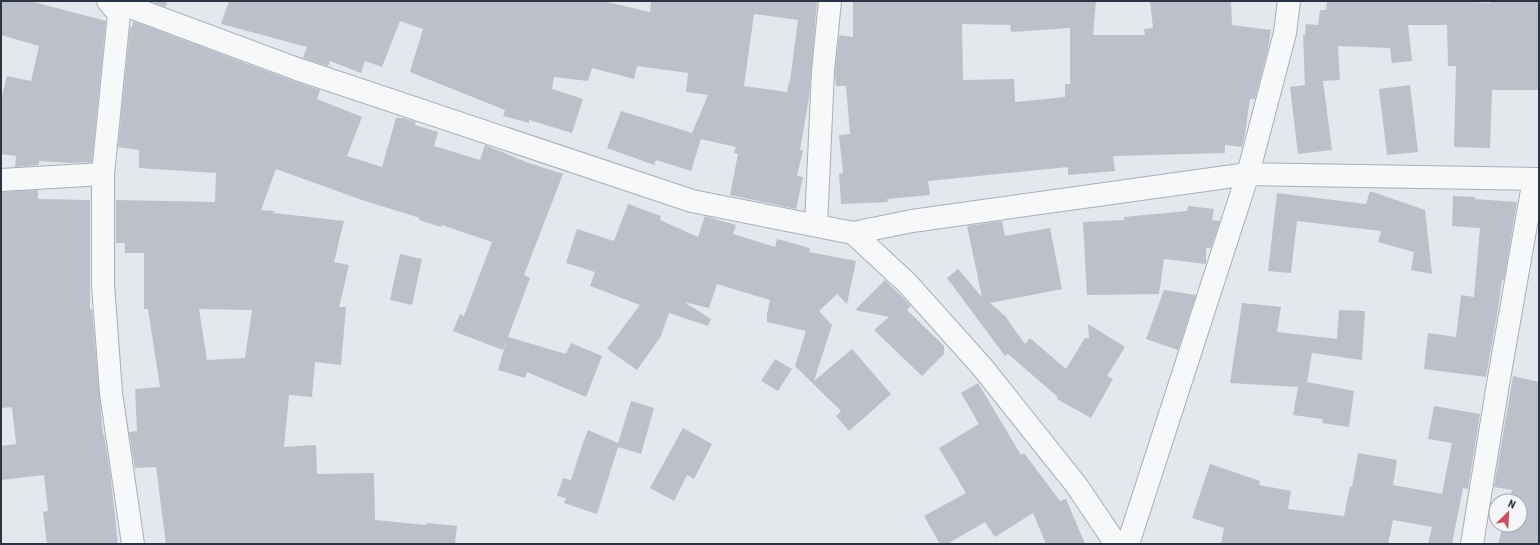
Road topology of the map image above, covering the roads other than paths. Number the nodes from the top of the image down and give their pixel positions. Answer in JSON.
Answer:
{"nodes":[{"id":1,"x":108,"y":1,"type":"edge"},
{"id":2,"x":114,"y":1,"type":"edge"},
{"id":3,"x":830,"y":1,"type":"edge"},
{"id":4,"x":1289,"y":1,"type":"edge"},
{"id":5,"x":103,"y":174,"type":"junction"},
{"id":6,"x":1248,"y":174,"type":"junction"},
{"id":7,"x":1537,"y":179,"type":"edge"},
{"id":8,"x":1,"y":180,"type":"edge"},
{"id":9,"x":816,"y":225,"type":"junction"},
{"id":10,"x":853,"y":233,"type":"junction"},
{"id":11,"x":133,"y":544,"type":"edge"},
{"id":12,"x":1116,"y":544,"type":"edge"},
{"id":13,"x":1128,"y":544,"type":"edge"},
{"id":14,"x":1472,"y":544,"type":"edge"}],
"edges":[{"from":1,"to":5,"type":"street"},
{"from":2,"to":9,"type":"street"},
{"from":3,"to":9,"type":"street"},
{"from":4,"to":6,"type":"street"},
{"from":5,"to":8,"type":"street"},
{"from":5,"to":11,"type":"street"},
{"from":6,"to":7,"type":"street"},
{"from":6,"to":10,"type":"street"},
{"from":6,"to":13,"type":"street"},
{"from":7,"to":14,"type":"street"},
{"from":9,"to":10,"type":"street"},
{"from":10,"to":12,"type":"street"}]}
